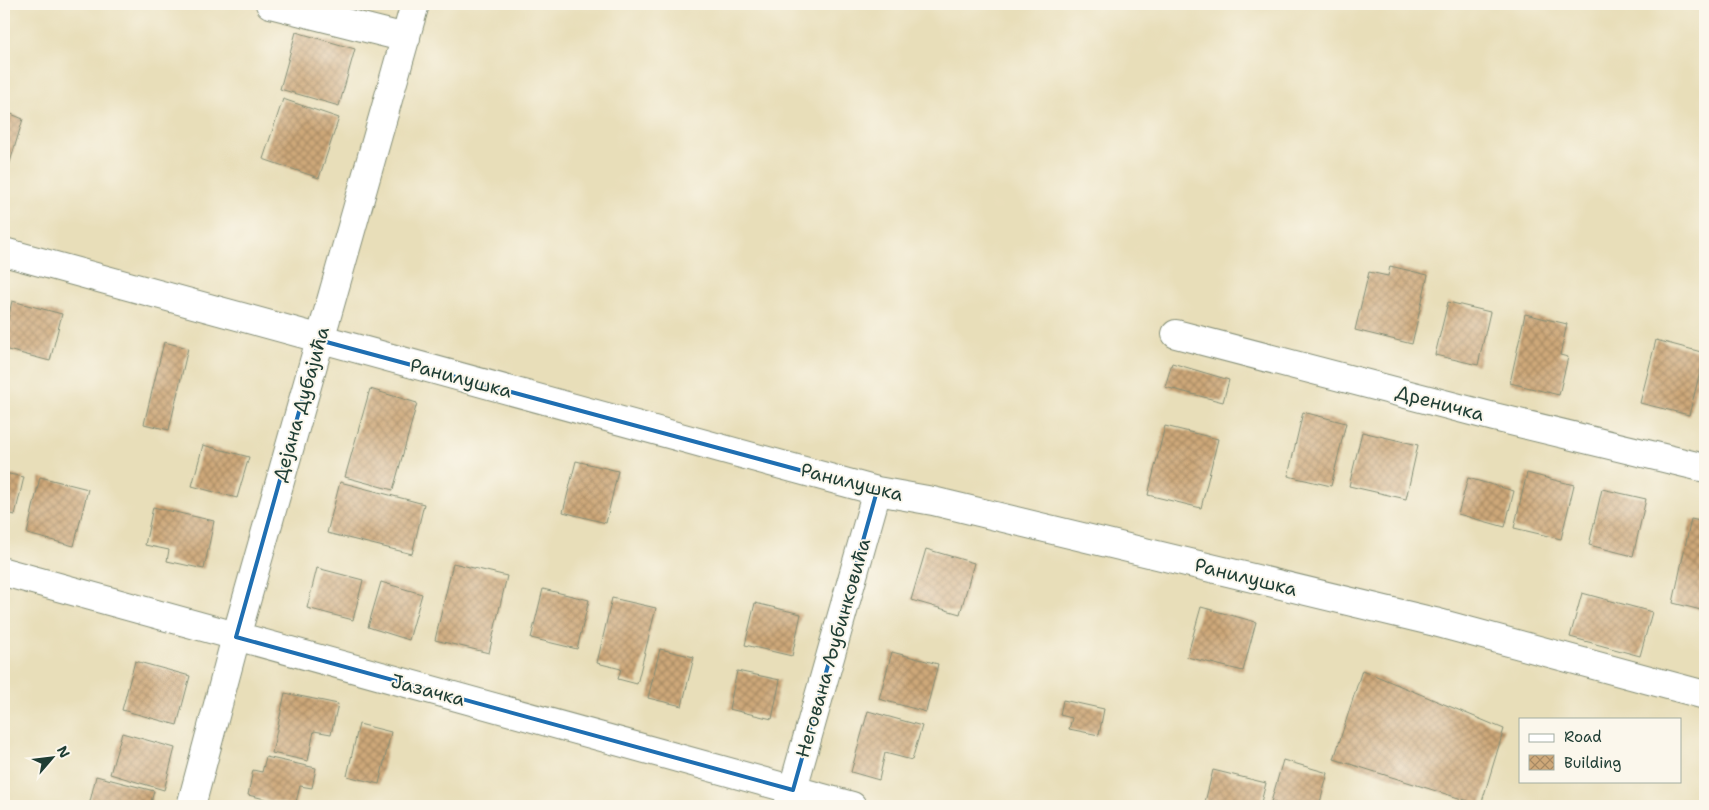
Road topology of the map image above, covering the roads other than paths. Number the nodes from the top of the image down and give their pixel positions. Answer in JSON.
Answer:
{"nodes":[{"id":1,"x":270,"y":4,"type":"edge"},
{"id":2,"x":415,"y":4,"type":"edge"},
{"id":3,"x":406,"y":38,"type":"junction"},
{"id":4,"x":4,"y":252,"type":"edge"},
{"id":5,"x":1176,"y":334,"type":"dead end"},
{"id":6,"x":319,"y":340,"type":"junction"},
{"id":7,"x":1705,"y":468,"type":"edge"},
{"id":8,"x":877,"y":490,"type":"junction"},
{"id":9,"x":4,"y":572,"type":"edge"},
{"id":10,"x":236,"y":637,"type":"junction"},
{"id":11,"x":1705,"y":696,"type":"edge"},
{"id":12,"x":791,"y":798,"type":"edge"},
{"id":13,"x":191,"y":806,"type":"edge"},
{"id":14,"x":852,"y":806,"type":"edge"}],
"edges":[{"from":1,"to":3,"type":"street"},
{"from":2,"to":3,"type":"street","name":"Дејана Дубајића"},
{"from":3,"to":6,"type":"street","name":"Дејана Дубајића"},
{"from":4,"to":6,"type":"street","name":"Ранилушка"},
{"from":5,"to":7,"type":"street","name":"Дреничка"},
{"from":6,"to":8,"type":"street","name":"Ранилушка"},
{"from":6,"to":10,"type":"street","name":"Дејана Дубајића"},
{"from":8,"to":11,"type":"street","name":"Ранилушка"},
{"from":8,"to":12,"type":"street","name":"Негована Љубинковића"},
{"from":9,"to":10,"type":"street","name":"Јазачка"},
{"from":10,"to":12,"type":"street","name":"Јазачка"},
{"from":10,"to":13,"type":"street","name":"Дејана Дубајића"},
{"from":12,"to":14,"type":"street","name":"Јазачка"}]}
